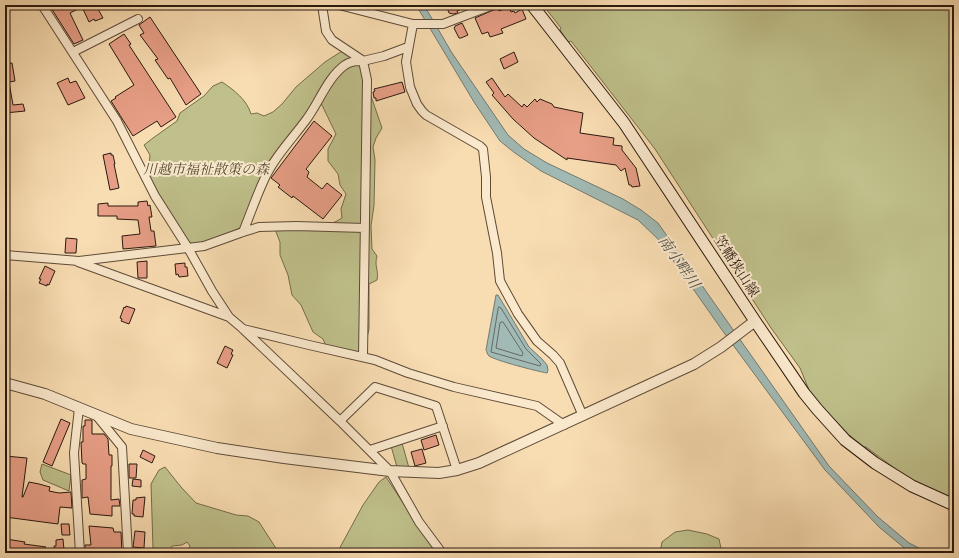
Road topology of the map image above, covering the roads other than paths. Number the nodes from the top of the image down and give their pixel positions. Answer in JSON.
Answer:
{"nodes":[{"id":1,"x":42,"y":5,"type":"edge"},
{"id":2,"x":322,"y":5,"type":"edge"},
{"id":3,"x":339,"y":5,"type":"edge"},
{"id":4,"x":493,"y":5,"type":"edge"},
{"id":5,"x":532,"y":5,"type":"edge"},
{"id":6,"x":138,"y":19,"type":"dead end"},
{"id":7,"x":413,"y":24,"type":"junction"},
{"id":8,"x":408,"y":47,"type":"junction"},
{"id":9,"x":73,"y":52,"type":"junction"},
{"id":10,"x":363,"y":61,"type":"junction"},
{"id":11,"x":365,"y":228,"type":"junction"},
{"id":12,"x":243,"y":232,"type":"junction"},
{"id":13,"x":188,"y":248,"type":"junction"},
{"id":14,"x":5,"y":255,"type":"edge"},
{"id":15,"x":74,"y":261,"type":"junction"},
{"id":16,"x":229,"y":317,"type":"junction"},
{"id":17,"x":755,"y":321,"type":"junction"},
{"id":18,"x":242,"y":328,"type":"junction"},
{"id":19,"x":363,"y":357,"type":"junction"},
{"id":20,"x":5,"y":383,"type":"edge"},
{"id":21,"x":79,"y":408,"type":"junction"},
{"id":22,"x":95,"y":414,"type":"junction"},
{"id":23,"x":583,"y":416,"type":"junction"},
{"id":24,"x":340,"y":421,"type":"junction"},
{"id":25,"x":564,"y":425,"type":"junction"},
{"id":26,"x":443,"y":426,"type":"junction"},
{"id":27,"x":370,"y":450,"type":"junction"},
{"id":28,"x":457,"y":470,"type":"junction"},
{"id":29,"x":390,"y":471,"type":"junction"},
{"id":30,"x":954,"y":505,"type":"edge"},
{"id":31,"x":80,"y":553,"type":"edge"},
{"id":32,"x":128,"y":553,"type":"edge"},
{"id":33,"x":442,"y":553,"type":"edge"}],
"edges":[{"from":1,"to":9,"type":"street"},
{"from":2,"to":10,"type":"street"},
{"from":3,"to":7,"type":"street"},
{"from":4,"to":7,"type":"street"},
{"from":5,"to":17,"type":"main road","name":"笠幡狭山線"},
{"from":6,"to":9,"type":"street"},
{"from":7,"to":8,"type":"street"},
{"from":8,"to":10,"type":"street"},
{"from":8,"to":23,"type":"street"},
{"from":9,"to":13,"type":"street"},
{"from":10,"to":11,"type":"street"},
{"from":10,"to":12,"type":"street"},
{"from":11,"to":12,"type":"street"},
{"from":11,"to":19,"type":"street"},
{"from":12,"to":13,"type":"street"},
{"from":13,"to":15,"type":"street"},
{"from":13,"to":16,"type":"street"},
{"from":14,"to":15,"type":"street"},
{"from":15,"to":16,"type":"street"},
{"from":16,"to":18,"type":"street"},
{"from":17,"to":23,"type":"street"},
{"from":17,"to":30,"type":"main road","name":"笠幡狭山線"},
{"from":18,"to":19,"type":"street"},
{"from":18,"to":24,"type":"street"},
{"from":19,"to":25,"type":"street"},
{"from":20,"to":21,"type":"street"},
{"from":21,"to":22,"type":"street"},
{"from":21,"to":31,"type":"street"},
{"from":22,"to":29,"type":"street"},
{"from":22,"to":32,"type":"street"},
{"from":23,"to":25,"type":"street"},
{"from":24,"to":26,"type":"street"},
{"from":24,"to":27,"type":"street"},
{"from":25,"to":28,"type":"street"},
{"from":26,"to":27,"type":"street"},
{"from":26,"to":28,"type":"street"},
{"from":27,"to":29,"type":"street"},
{"from":28,"to":29,"type":"street"},
{"from":29,"to":33,"type":"street"}]}
